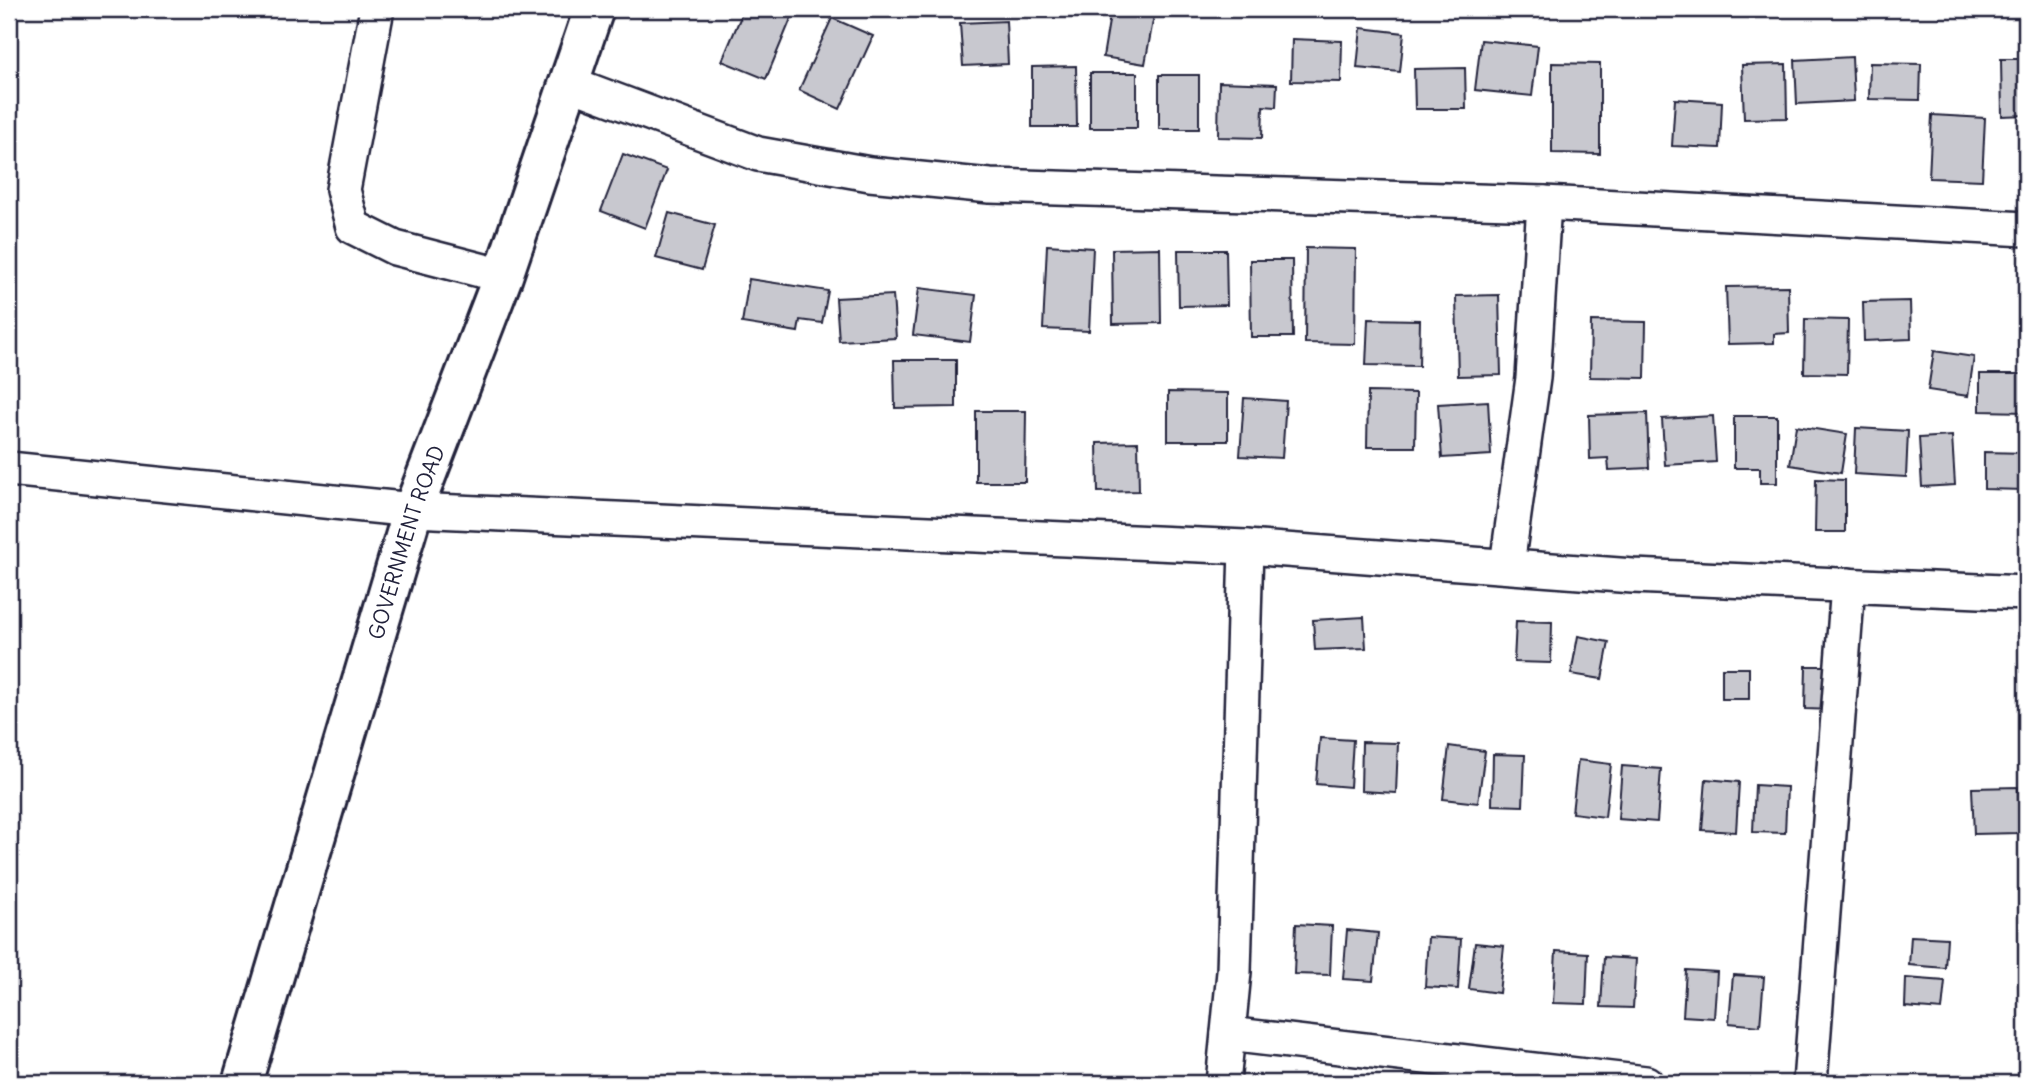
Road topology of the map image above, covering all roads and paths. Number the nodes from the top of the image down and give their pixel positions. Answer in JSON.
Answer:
{"nodes":[{"id":1,"x":376,"y":9,"type":"edge"},
{"id":2,"x":594,"y":9,"type":"edge"},
{"id":3,"x":569,"y":83,"type":"junction"},
{"id":4,"x":1544,"y":203,"type":"junction"},
{"id":5,"x":2026,"y":229,"type":"edge"},
{"id":6,"x":503,"y":276,"type":"junction"},
{"id":7,"x":10,"y":463,"type":"edge"},
{"id":8,"x":413,"y":510,"type":"junction"},
{"id":9,"x":1246,"y":547,"type":"junction"},
{"id":10,"x":1507,"y":565,"type":"junction"},
{"id":11,"x":1848,"y":585,"type":"junction"},
{"id":12,"x":2026,"y":593,"type":"edge"},
{"id":13,"x":1228,"y":1034,"type":"junction"},
{"id":14,"x":247,"y":1078,"type":"edge"},
{"id":15,"x":1223,"y":1083,"type":"edge"},
{"id":16,"x":1646,"y":1083,"type":"edge"},
{"id":17,"x":1810,"y":1083,"type":"edge"}],
"edges":[{"from":1,"to":6,"type":"street"},
{"from":2,"to":3,"type":"street","name":"GOVERNMENT ROAD"},
{"from":3,"to":4,"type":"street"},
{"from":3,"to":6,"type":"street","name":"GOVERNMENT ROAD"},
{"from":4,"to":5,"type":"street"},
{"from":4,"to":10,"type":"street"},
{"from":6,"to":8,"type":"street","name":"GOVERNMENT ROAD"},
{"from":7,"to":8,"type":"street"},
{"from":8,"to":9,"type":"street"},
{"from":8,"to":14,"type":"street","name":"GOVERNMENT ROAD"},
{"from":9,"to":10,"type":"street"},
{"from":9,"to":13,"type":"street"},
{"from":10,"to":11,"type":"street"},
{"from":11,"to":12,"type":"street"},
{"from":11,"to":17,"type":"street"},
{"from":13,"to":15,"type":"street"},
{"from":13,"to":16,"type":"street"}]}
